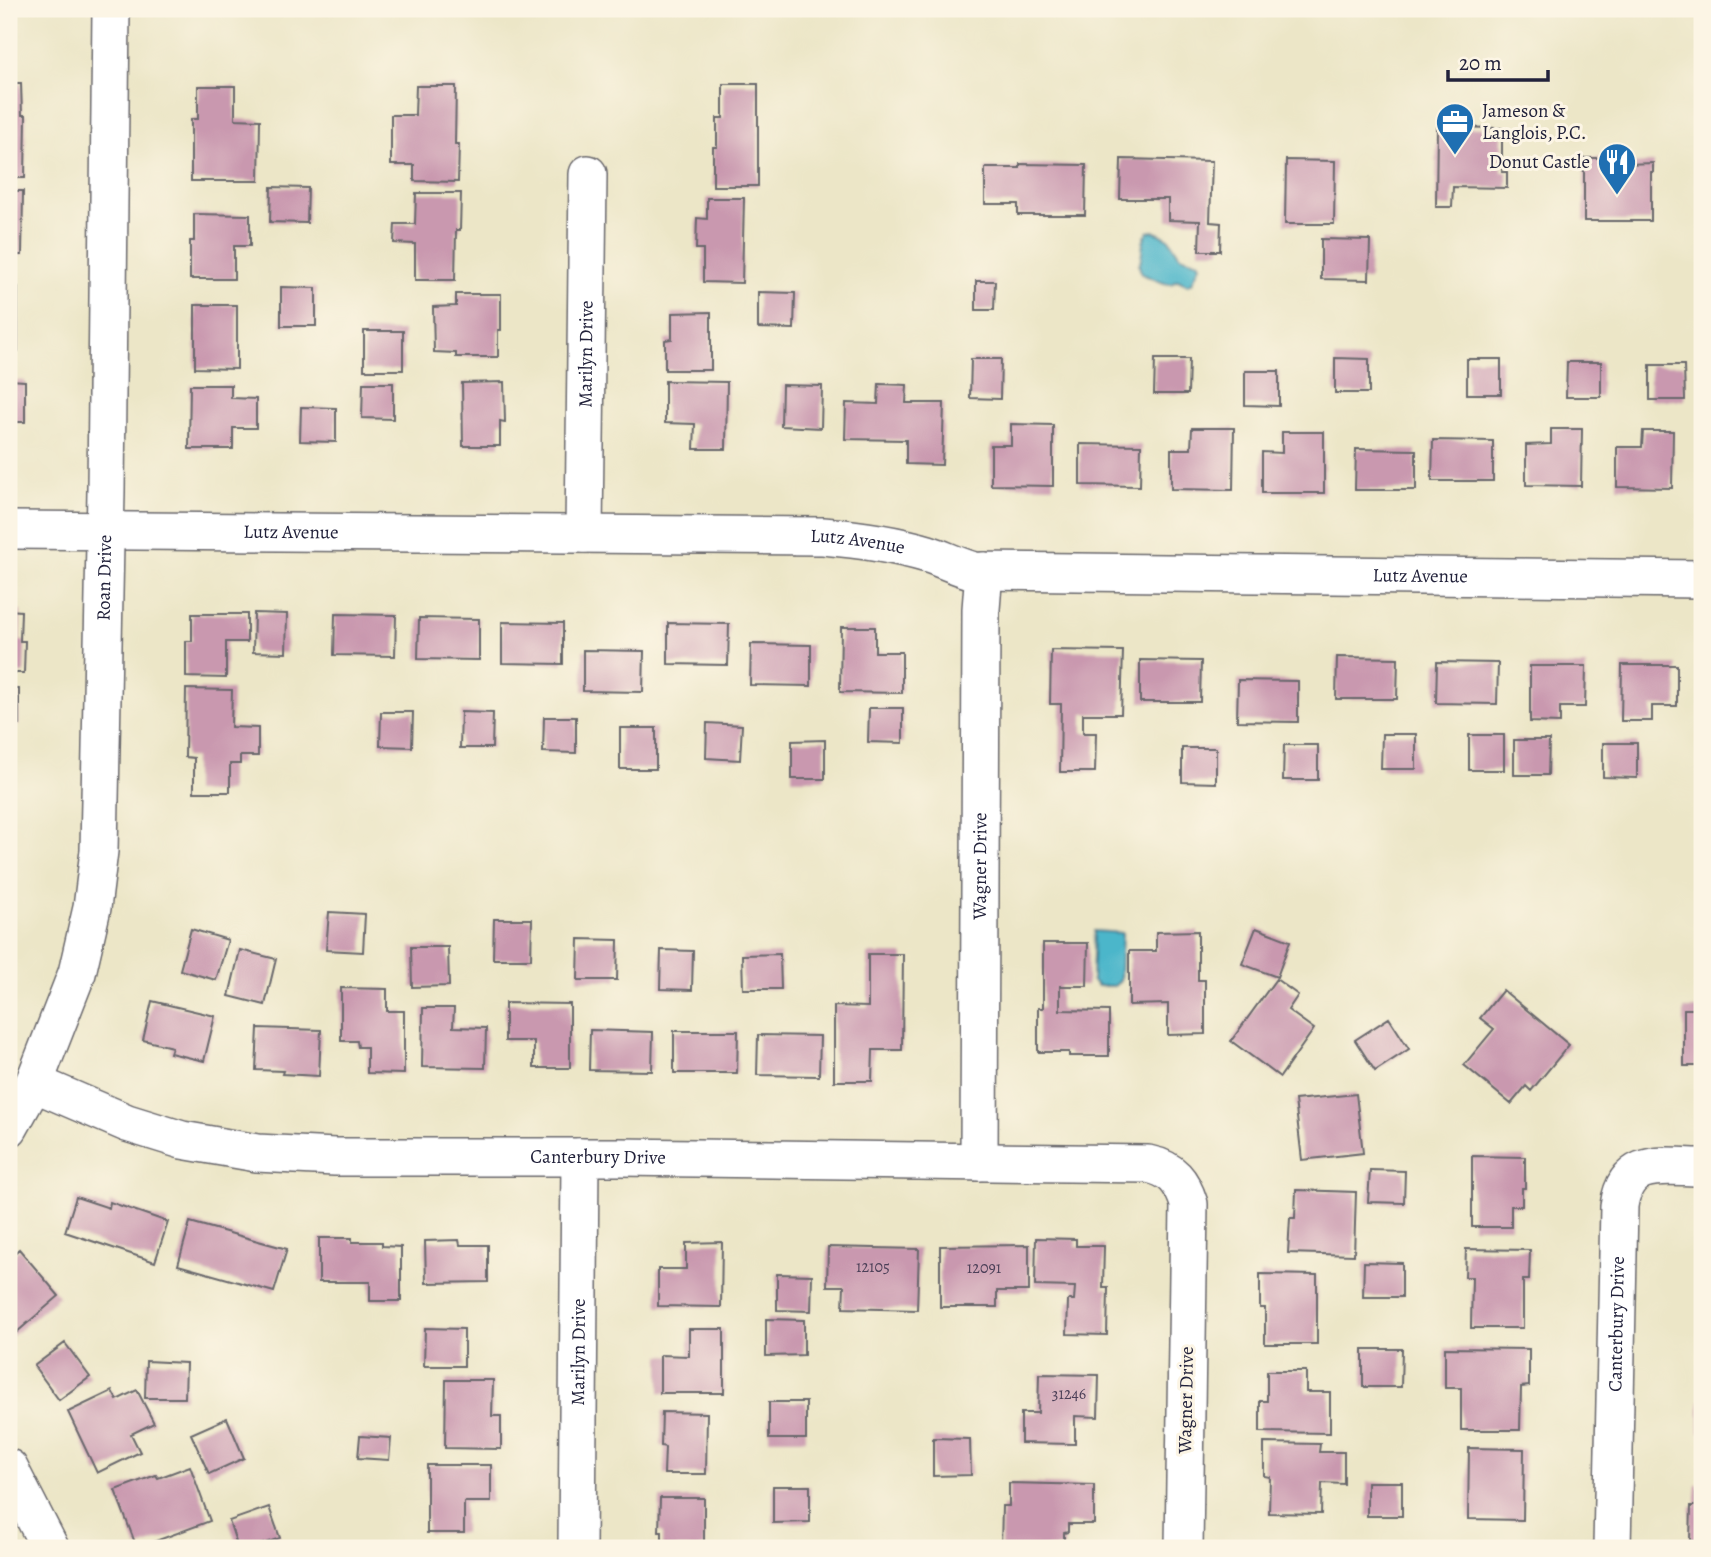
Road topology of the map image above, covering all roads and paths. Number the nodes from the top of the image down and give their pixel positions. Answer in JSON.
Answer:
{"nodes":[{"id":1,"x":111,"y":9,"type":"edge"},
{"id":2,"x":588,"y":174,"type":"dead end"},
{"id":3,"x":9,"y":530,"type":"edge"},
{"id":4,"x":106,"y":531,"type":"junction"},
{"id":5,"x":584,"y":534,"type":"junction"},
{"id":6,"x":984,"y":571,"type":"junction"},
{"id":7,"x":1702,"y":579,"type":"edge"},
{"id":8,"x":34,"y":1083,"type":"junction"},
{"id":9,"x":9,"y":1128,"type":"edge"},
{"id":10,"x":580,"y":1157,"type":"junction"},
{"id":11,"x":979,"y":1162,"type":"junction"},
{"id":12,"x":1702,"y":1167,"type":"edge"},
{"id":13,"x":1172,"y":1173,"type":"joint"},
{"id":14,"x":9,"y":1468,"type":"edge"},
{"id":15,"x":50,"y":1548,"type":"edge"},
{"id":16,"x":577,"y":1548,"type":"edge"},
{"id":17,"x":1184,"y":1548,"type":"edge"},
{"id":18,"x":1612,"y":1548,"type":"edge"}],
"edges":[{"from":1,"to":4,"type":"street","name":"Roan Drive"},
{"from":2,"to":5,"type":"street","name":"Marilyn Drive"},
{"from":3,"to":4,"type":"street","name":"Lutz Avenue"},
{"from":4,"to":5,"type":"street","name":"Lutz Avenue"},
{"from":4,"to":8,"type":"street","name":"Roan Drive"},
{"from":5,"to":6,"type":"street","name":"Lutz Avenue"},
{"from":6,"to":7,"type":"street","name":"Lutz Avenue"},
{"from":6,"to":11,"type":"street","name":"Wagner Drive"},
{"from":8,"to":9,"type":"street","name":"Roan Drive"},
{"from":8,"to":10,"type":"street","name":"Canterbury Drive"},
{"from":10,"to":11,"type":"street","name":"Canterbury Drive"},
{"from":10,"to":16,"type":"street","name":"Marilyn Drive"},
{"from":11,"to":13,"type":"street","name":"Canterbury Drive"},
{"from":12,"to":18,"type":"street","name":"Canterbury Drive"},
{"from":13,"to":17,"type":"street","name":"Wagner Drive"},
{"from":14,"to":15,"type":"street"}]}
